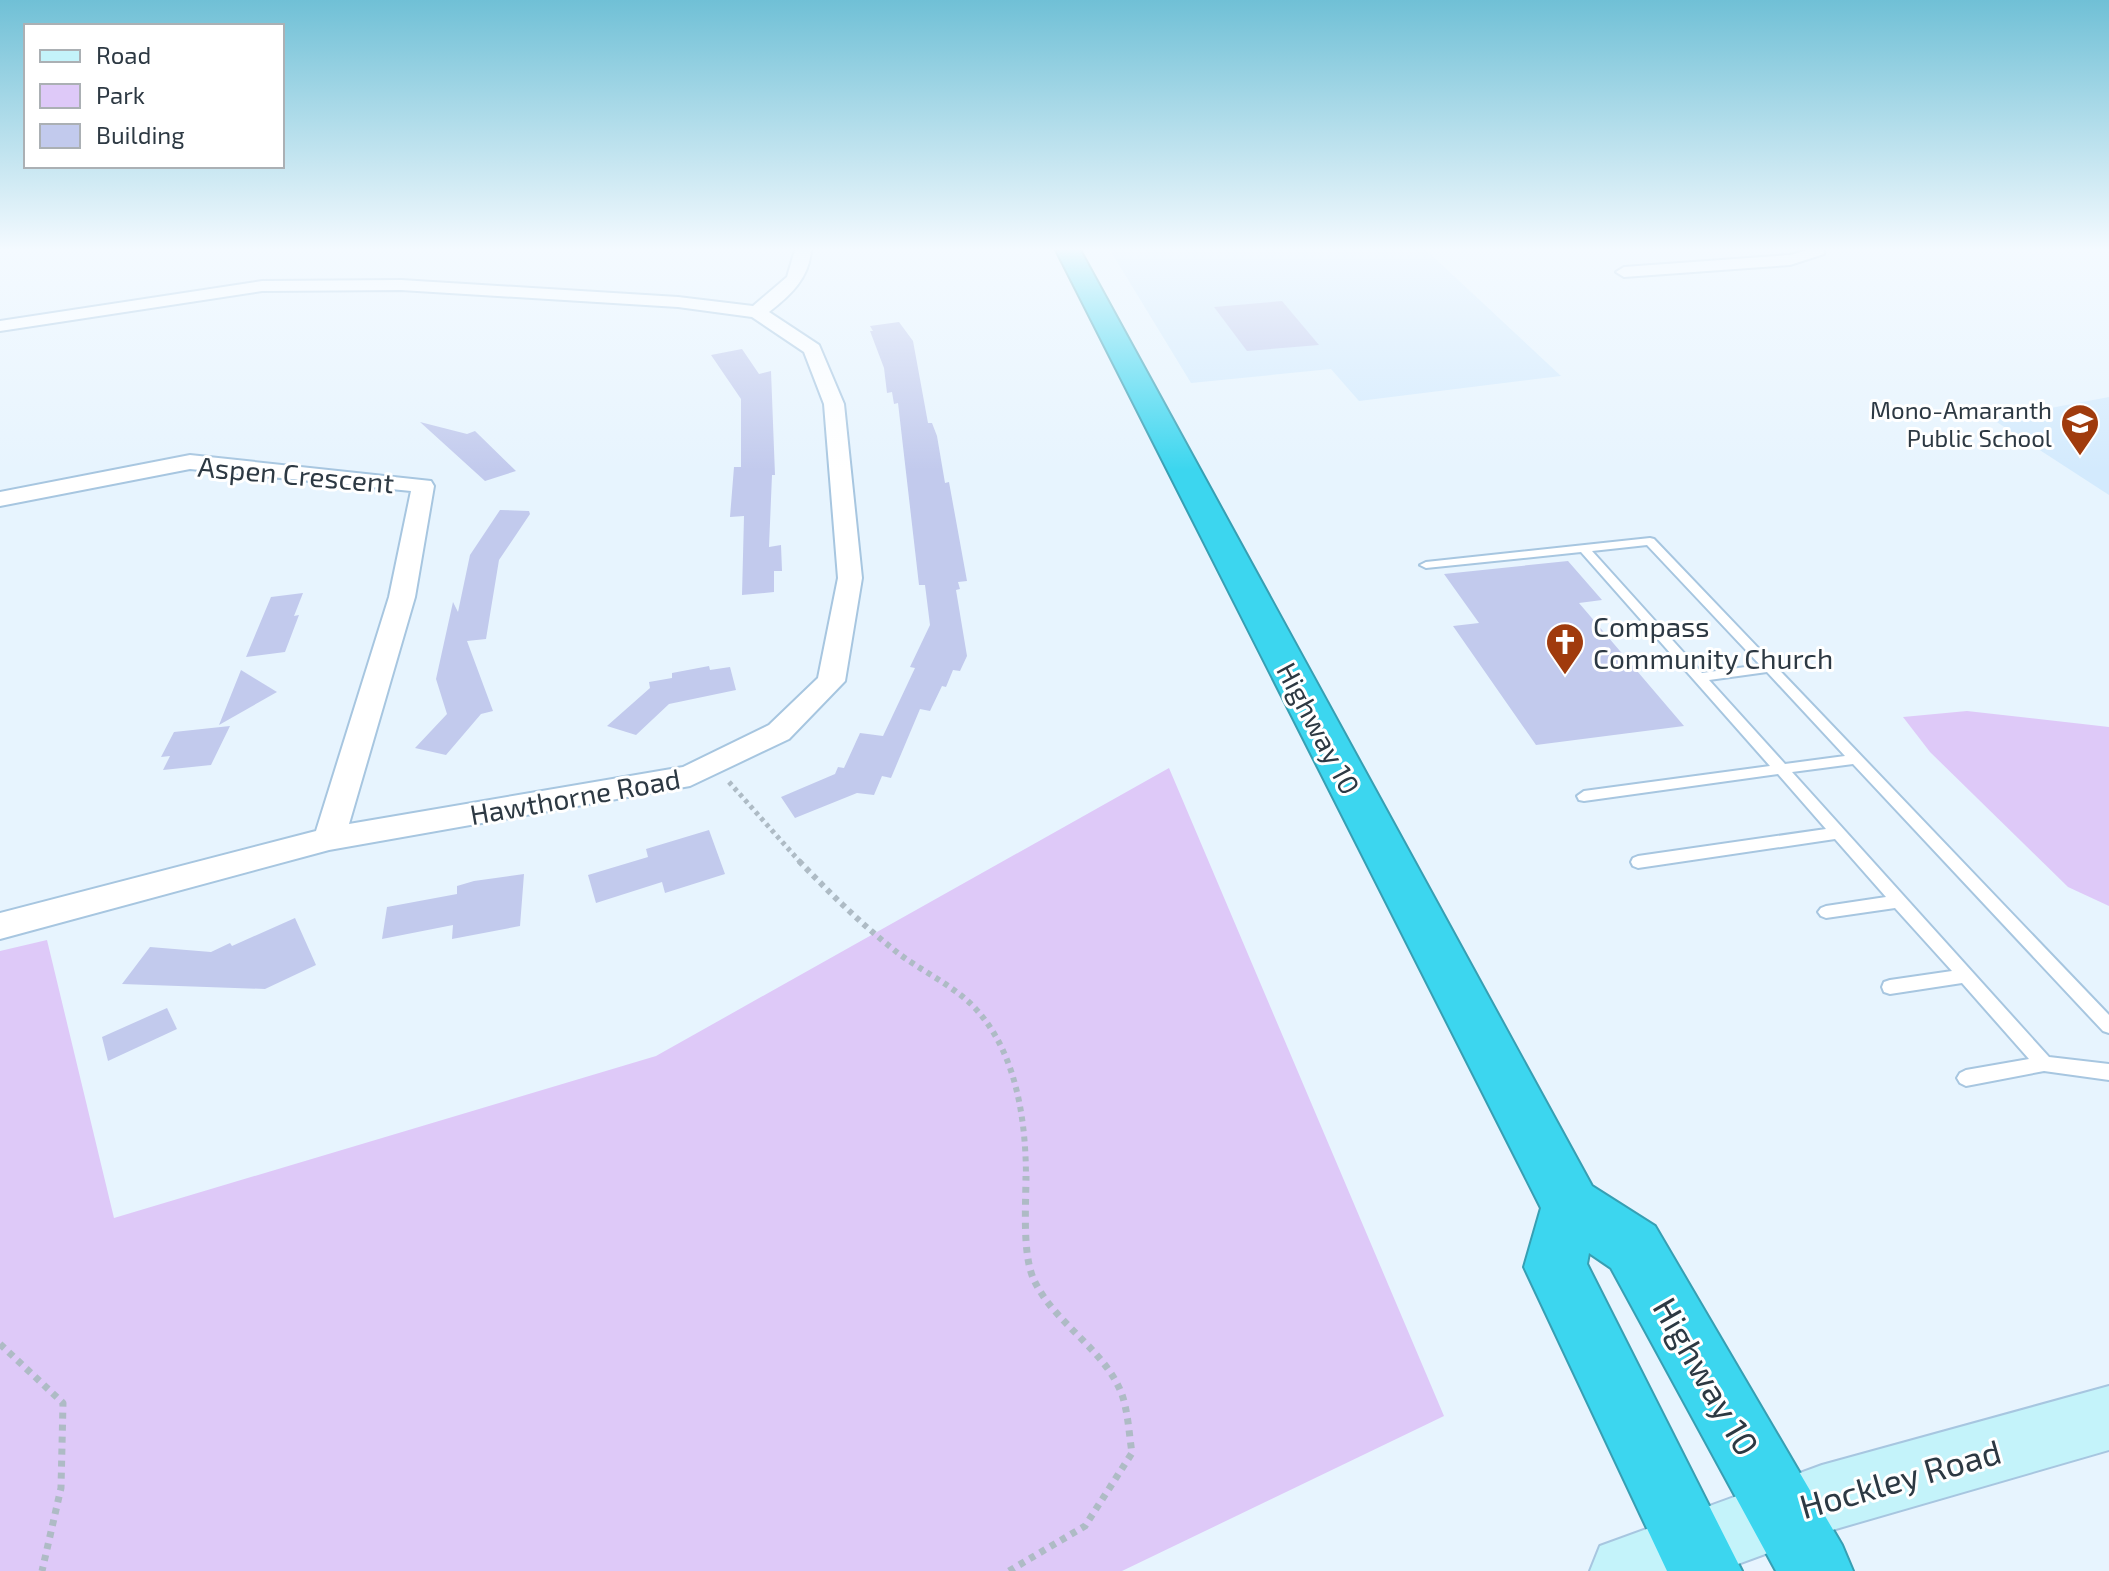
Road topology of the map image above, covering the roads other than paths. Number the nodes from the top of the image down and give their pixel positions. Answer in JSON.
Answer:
{"nodes":[{"id":1,"x":774,"y":323,"type":"edge"},
{"id":2,"x":1107,"y":323,"type":"edge"},
{"id":3,"x":0,"y":499,"type":"edge"},
{"id":4,"x":1584,"y":548,"type":"junction"},
{"id":5,"x":1426,"y":565,"type":"dead end"},
{"id":6,"x":1770,"y":668,"type":"junction"},
{"id":7,"x":1700,"y":677,"type":"junction"},
{"id":8,"x":1856,"y":759,"type":"junction"},
{"id":9,"x":1781,"y":769,"type":"junction"},
{"id":10,"x":1584,"y":796,"type":"dead end"},
{"id":11,"x":1838,"y":833,"type":"junction"},
{"id":12,"x":329,"y":839,"type":"junction"},
{"id":13,"x":1638,"y":862,"type":"dead end"},
{"id":14,"x":1900,"y":901,"type":"junction"},
{"id":15,"x":1826,"y":912,"type":"dead end"},
{"id":16,"x":0,"y":926,"type":"edge"},
{"id":17,"x":1966,"y":976,"type":"junction"},
{"id":18,"x":1890,"y":987,"type":"dead end"},
{"id":19,"x":2109,"y":1026,"type":"edge"},
{"id":20,"x":2044,"y":1064,"type":"junction"},
{"id":21,"x":2109,"y":1072,"type":"edge"},
{"id":22,"x":1966,"y":1078,"type":"dead end"},
{"id":23,"x":1571,"y":1206,"type":"junction"},
{"id":24,"x":2109,"y":1418,"type":"edge"},
{"id":25,"x":1800,"y":1541,"type":"edge"},
{"id":26,"x":1699,"y":1558,"type":"edge"},
{"id":27,"x":1625,"y":1571,"type":"edge"}],
"edges":[{"from":1,"to":12,"type":"street","name":"Hawthorne Road"},
{"from":2,"to":23,"type":"highway","name":"Highway 10"},
{"from":3,"to":12,"type":"street","name":"Aspen Crescent"},
{"from":4,"to":5,"type":"lane"},
{"from":4,"to":6,"type":"lane"},
{"from":4,"to":7,"type":"lane"},
{"from":6,"to":7,"type":"lane"},
{"from":6,"to":8,"type":"lane"},
{"from":7,"to":9,"type":"lane"},
{"from":8,"to":9,"type":"lane"},
{"from":8,"to":19,"type":"lane"},
{"from":9,"to":10,"type":"lane"},
{"from":9,"to":11,"type":"lane"},
{"from":11,"to":13,"type":"lane"},
{"from":11,"to":14,"type":"lane"},
{"from":12,"to":16,"type":"street","name":"Hawthorne Road"},
{"from":14,"to":15,"type":"lane"},
{"from":14,"to":17,"type":"lane"},
{"from":17,"to":18,"type":"lane"},
{"from":17,"to":20,"type":"lane"},
{"from":20,"to":21,"type":"lane"},
{"from":20,"to":22,"type":"lane"},
{"from":23,"to":25,"type":"highway","name":"Highway 10"},
{"from":23,"to":26,"type":"highway"},
{"from":24,"to":25,"type":"main road","name":"Hockley Road"},
{"from":25,"to":26,"type":"main road","name":"Hockley Road"},
{"from":26,"to":27,"type":"main road","name":"Hockley Road"}]}
